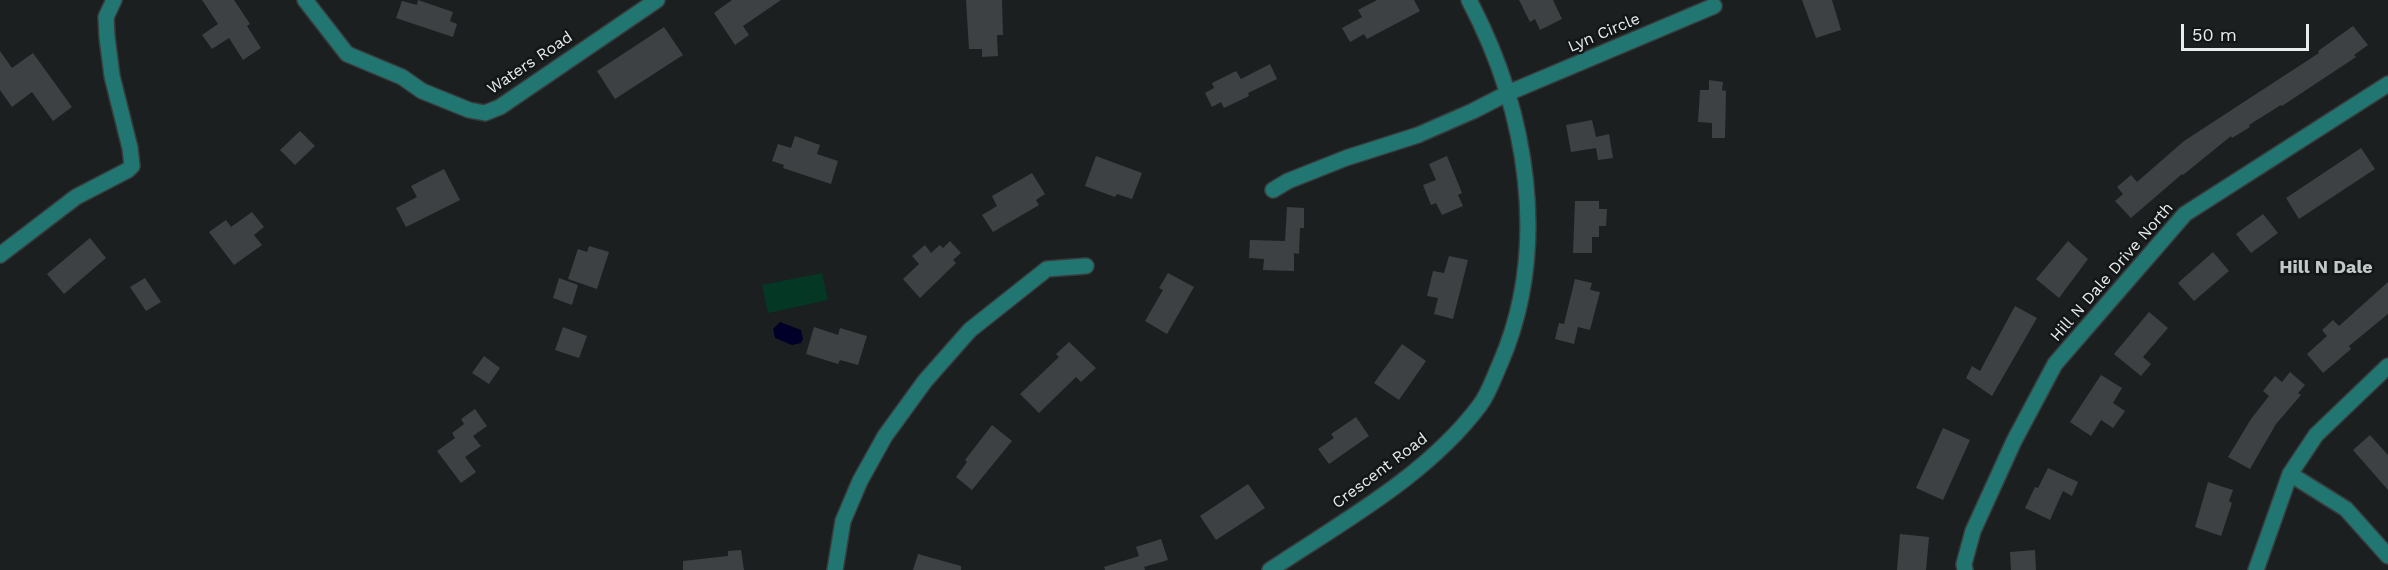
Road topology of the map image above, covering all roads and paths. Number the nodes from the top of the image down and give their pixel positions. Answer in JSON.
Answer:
{"nodes":[{"id":1,"x":114,"y":0,"type":"edge"},
{"id":2,"x":305,"y":0,"type":"edge"},
{"id":3,"x":657,"y":0,"type":"edge"},
{"id":4,"x":1468,"y":0,"type":"edge"},
{"id":5,"x":1714,"y":6,"type":"dead end"},
{"id":6,"x":2388,"y":84,"type":"edge"},
{"id":7,"x":1508,"y":93,"type":"junction"},
{"id":8,"x":1274,"y":190,"type":"dead end"},
{"id":9,"x":0,"y":255,"type":"edge"},
{"id":10,"x":1086,"y":266,"type":"dead end"},
{"id":11,"x":2388,"y":366,"type":"edge"},
{"id":12,"x":2290,"y":474,"type":"junction"},
{"id":13,"x":2388,"y":556,"type":"edge"},
{"id":14,"x":835,"y":570,"type":"edge"},
{"id":15,"x":1270,"y":570,"type":"edge"},
{"id":16,"x":1965,"y":570,"type":"edge"},
{"id":17,"x":2256,"y":570,"type":"edge"}],
"edges":[{"from":1,"to":9,"type":"street"},
{"from":2,"to":3,"type":"street","name":"Waters Road"},
{"from":4,"to":7,"type":"street","name":"Crescent Road"},
{"from":5,"to":7,"type":"street","name":"Lyn Circle"},
{"from":6,"to":16,"type":"street","name":"Hill N Dale Drive North"},
{"from":7,"to":8,"type":"street","name":"Lyn Circle"},
{"from":7,"to":15,"type":"street","name":"Crescent Road"},
{"from":10,"to":14,"type":"street"},
{"from":11,"to":12,"type":"street"},
{"from":12,"to":13,"type":"street"},
{"from":12,"to":17,"type":"street"}]}
